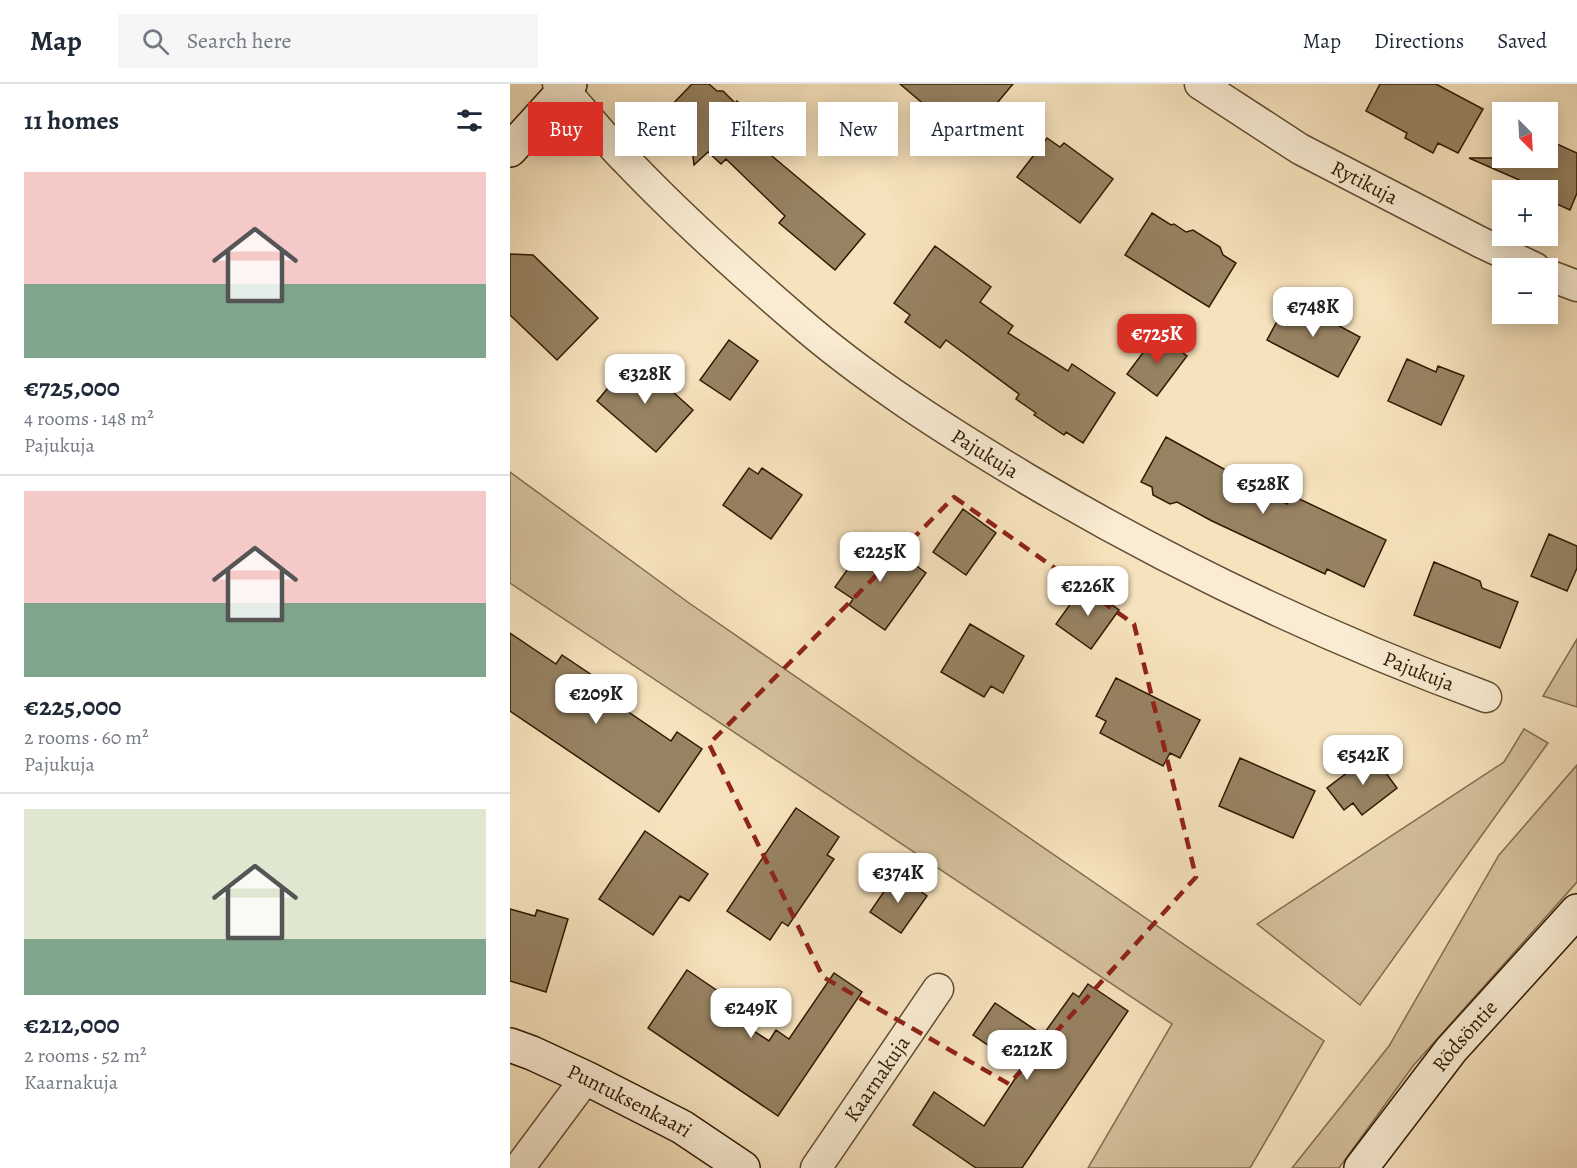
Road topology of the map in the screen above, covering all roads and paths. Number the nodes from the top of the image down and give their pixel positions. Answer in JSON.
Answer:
{"nodes":[{"id":1,"x":1200,"y":84,"type":"edge"},
{"id":2,"x":564,"y":86,"type":"edge"},
{"id":3,"x":510,"y":150,"type":"edge"},
{"id":4,"x":1514,"y":258,"type":"edge"},
{"id":5,"x":1558,"y":279,"type":"edge"},
{"id":6,"x":1577,"y":286,"type":"edge"},
{"id":7,"x":1486,"y":697,"type":"dead end"},
{"id":8,"x":1577,"y":911,"type":"edge"},
{"id":9,"x":938,"y":989,"type":"dead end"},
{"id":10,"x":510,"y":1045,"type":"edge"},
{"id":11,"x":586,"y":1078,"type":"junction"},
{"id":12,"x":519,"y":1168,"type":"edge"},
{"id":13,"x":743,"y":1168,"type":"edge"},
{"id":14,"x":816,"y":1168,"type":"edge"},
{"id":15,"x":1361,"y":1168,"type":"edge"}],
"edges":[{"from":1,"to":4,"type":"street","name":"Rytikuja"},
{"from":2,"to":3,"type":"street"},
{"from":2,"to":7,"type":"street","name":"Pajukuja"},
{"from":5,"to":6,"type":"street"},
{"from":8,"to":15,"type":"street","name":"Rödsöntie"},
{"from":9,"to":14,"type":"street","name":"Kaarnakuja"},
{"from":10,"to":11,"type":"street","name":"Puntuksenkaari"},
{"from":11,"to":12,"type":"street"},
{"from":11,"to":13,"type":"street","name":"Puntuksenkaari"}]}
